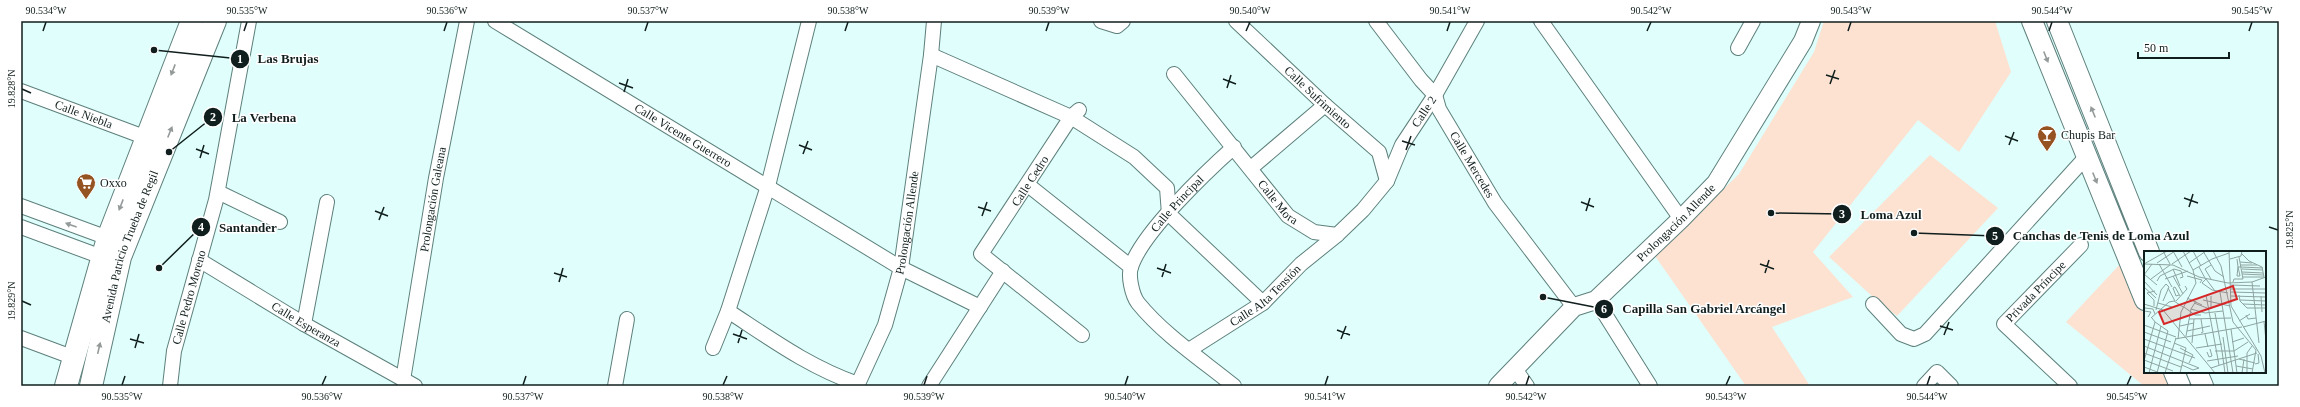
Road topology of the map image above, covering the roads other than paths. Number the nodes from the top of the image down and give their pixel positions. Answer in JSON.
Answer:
{"nodes":[{"id":1,"x":192,"y":21,"type":"edge"},
{"id":2,"x":215,"y":21,"type":"edge"},
{"id":3,"x":248,"y":21,"type":"edge"},
{"id":4,"x":467,"y":21,"type":"edge"},
{"id":5,"x":495,"y":21,"type":"edge"},
{"id":6,"x":809,"y":21,"type":"edge"},
{"id":7,"x":934,"y":21,"type":"edge"},
{"id":8,"x":1101,"y":21,"type":"edge"},
{"id":9,"x":1123,"y":21,"type":"edge"},
{"id":10,"x":1236,"y":21,"type":"edge"},
{"id":11,"x":1376,"y":21,"type":"edge"},
{"id":12,"x":1477,"y":21,"type":"edge"},
{"id":13,"x":1541,"y":21,"type":"edge"},
{"id":14,"x":1753,"y":21,"type":"edge"},
{"id":15,"x":1811,"y":21,"type":"edge"},
{"id":16,"x":2032,"y":21,"type":"edge"},
{"id":17,"x":2057,"y":21,"type":"edge"},
{"id":18,"x":1738,"y":48,"type":"dead end"},
{"id":19,"x":931,"y":55,"type":"junction"},
{"id":20,"x":1174,"y":74,"type":"dead end"},
{"id":21,"x":21,"y":91,"type":"edge"},
{"id":22,"x":1435,"y":95,"type":"junction"},
{"id":23,"x":1325,"y":105,"type":"junction"},
{"id":24,"x":1075,"y":114,"type":"junction"},
{"id":25,"x":147,"y":138,"type":"junction"},
{"id":26,"x":1234,"y":147,"type":"junction"},
{"id":27,"x":2087,"y":156,"type":"junction"},
{"id":28,"x":1251,"y":168,"type":"junction"},
{"id":29,"x":1386,"y":181,"type":"junction"},
{"id":30,"x":1028,"y":184,"type":"junction"},
{"id":31,"x":768,"y":186,"type":"junction"},
{"id":32,"x":218,"y":192,"type":"junction"},
{"id":33,"x":327,"y":202,"type":"dead end"},
{"id":34,"x":21,"y":206,"type":"edge"},
{"id":35,"x":1169,"y":214,"type":"junction"},
{"id":36,"x":1681,"y":219,"type":"junction"},
{"id":37,"x":280,"y":222,"type":"dead end"},
{"id":38,"x":21,"y":227,"type":"edge"},
{"id":39,"x":1337,"y":235,"type":"junction"},
{"id":40,"x":2080,"y":245,"type":"dead end"},
{"id":41,"x":105,"y":247,"type":"junction"},
{"id":42,"x":2149,"y":251,"type":"edge"},
{"id":43,"x":199,"y":260,"type":"junction"},
{"id":44,"x":1131,"y":267,"type":"junction"},
{"id":45,"x":901,"y":268,"type":"junction"},
{"id":46,"x":1003,"y":271,"type":"junction"},
{"id":47,"x":2144,"y":298,"type":"edge"},
{"id":48,"x":1596,"y":300,"type":"junction"},
{"id":49,"x":1263,"y":303,"type":"junction"},
{"id":50,"x":1873,"y":304,"type":"dead end"},
{"id":51,"x":980,"y":306,"type":"junction"},
{"id":52,"x":1574,"y":307,"type":"junction"},
{"id":53,"x":728,"y":311,"type":"junction"},
{"id":54,"x":627,"y":319,"type":"dead end"},
{"id":55,"x":304,"y":324,"type":"junction"},
{"id":56,"x":1082,"y":335,"type":"dead end"},
{"id":57,"x":21,"y":338,"type":"edge"},
{"id":58,"x":712,"y":348,"type":"dead end"},
{"id":59,"x":1189,"y":350,"type":"junction"},
{"id":60,"x":72,"y":357,"type":"junction"},
{"id":61,"x":1515,"y":368,"type":"junction"},
{"id":62,"x":2174,"y":373,"type":"edge"},
{"id":63,"x":2197,"y":373,"type":"edge"},
{"id":64,"x":409,"y":383,"type":"edge"},
{"id":65,"x":857,"y":385,"type":"edge"},
{"id":66,"x":66,"y":386,"type":"edge"},
{"id":67,"x":91,"y":386,"type":"edge"},
{"id":68,"x":170,"y":386,"type":"edge"},
{"id":69,"x":615,"y":386,"type":"edge"},
{"id":70,"x":929,"y":386,"type":"edge"},
{"id":71,"x":1234,"y":386,"type":"edge"},
{"id":72,"x":1498,"y":386,"type":"edge"},
{"id":73,"x":1527,"y":386,"type":"edge"},
{"id":74,"x":1650,"y":386,"type":"edge"},
{"id":75,"x":1924,"y":386,"type":"edge"},
{"id":76,"x":1951,"y":386,"type":"edge"},
{"id":77,"x":2070,"y":386,"type":"edge"},
{"id":78,"x":2180,"y":386,"type":"edge"},
{"id":79,"x":2203,"y":386,"type":"edge"}],
"edges":[{"from":1,"to":25,"type":"main road","name":"Avenida Patricio Trueba de Regil","one_way":true},
{"from":67,"to":2,"type":"main road","name":"Avenida Patricio Trueba de Regil","one_way":true},
{"from":3,"to":32,"type":"street","name":"Calle Pedro Moreno"},
{"from":4,"to":64,"type":"street","name":"Prolongación Galeana"},
{"from":5,"to":31,"type":"street","name":"Calle Vicente Guerrero"},
{"from":6,"to":31,"type":"street"},
{"from":7,"to":19,"type":"street","name":"Prolongación Allende"},
{"from":8,"to":9,"type":"street"},
{"from":10,"to":23,"type":"street","name":"Calle Sufrimiento"},
{"from":11,"to":22,"type":"street","name":"Calle Mercedes"},
{"from":12,"to":22,"type":"street","name":"Calle 2"},
{"from":13,"to":36,"type":"street"},
{"from":14,"to":18,"type":"street"},
{"from":15,"to":36,"type":"street","name":"Prolongación Allende"},
{"from":16,"to":27,"type":"main road","one_way":true},
{"from":42,"to":17,"type":"main road","one_way":true},
{"from":19,"to":24,"type":"street"},
{"from":19,"to":45,"type":"street","name":"Prolongación Allende"},
{"from":20,"to":26,"type":"street","name":"Calle Mora"},
{"from":21,"to":25,"type":"street","name":"Calle Niebla"},
{"from":22,"to":29,"type":"street","name":"Calle 2"},
{"from":22,"to":52,"type":"street","name":"Calle Mercedes"},
{"from":23,"to":28,"type":"street"},
{"from":23,"to":29,"type":"street","name":"Calle Sufrimiento"},
{"from":24,"to":30,"type":"street","name":"Calle Cedro"},
{"from":24,"to":35,"type":"street"},
{"from":25,"to":41,"type":"main road","name":"Avenida Patricio Trueba de Regil","one_way":true},
{"from":26,"to":28,"type":"street","name":"Calle Mora"},
{"from":26,"to":35,"type":"street","name":"Calle Principal"},
{"from":27,"to":47,"type":"main road","one_way":true},
{"from":27,"to":50,"type":"street"},
{"from":28,"to":39,"type":"street","name":"Calle Mora"},
{"from":29,"to":39,"type":"street","name":"Calle 2"},
{"from":30,"to":44,"type":"street"},
{"from":30,"to":46,"type":"street","name":"Calle Cedro"},
{"from":31,"to":45,"type":"street","name":"Calle Vicente Guerrero"},
{"from":31,"to":53,"type":"street"},
{"from":32,"to":37,"type":"street"},
{"from":32,"to":43,"type":"street","name":"Calle Pedro Moreno"},
{"from":33,"to":55,"type":"street"},
{"from":41,"to":34,"type":"street","one_way":true},
{"from":35,"to":44,"type":"street","name":"Calle Principal"},
{"from":35,"to":49,"type":"street"},
{"from":36,"to":48,"type":"street","name":"Prolongación Allende"},
{"from":38,"to":41,"type":"street"},
{"from":39,"to":49,"type":"street","name":"Calle Alta Tensión"},
{"from":40,"to":77,"type":"street","name":"Privada Príncipe"},
{"from":41,"to":60,"type":"main road","name":"Avenida Patricio Trueba de Regil"},
{"from":43,"to":55,"type":"street","name":"Calle Esperanza"},
{"from":43,"to":68,"type":"street","name":"Calle Pedro Moreno"},
{"from":44,"to":59,"type":"street"},
{"from":45,"to":51,"type":"street","name":"Calle Vicente Guerrero"},
{"from":45,"to":65,"type":"street","name":"Prolongación Allende"},
{"from":46,"to":51,"type":"street"},
{"from":46,"to":56,"type":"street"},
{"from":48,"to":52,"type":"street","name":"Prolongación Allende"},
{"from":48,"to":74,"type":"street"},
{"from":49,"to":59,"type":"street","name":"Calle Alta Tensión"},
{"from":51,"to":70,"type":"street"},
{"from":52,"to":61,"type":"street","name":"Prolongación Allende"},
{"from":53,"to":58,"type":"street"},
{"from":53,"to":65,"type":"street"},
{"from":54,"to":69,"type":"street"},
{"from":55,"to":64,"type":"street","name":"Calle Esperanza"},
{"from":57,"to":60,"type":"street"},
{"from":59,"to":71,"type":"street"},
{"from":60,"to":66,"type":"main road","name":"Avenida Patricio Trueba de Regil"},
{"from":61,"to":72,"type":"street","name":"Prolongación Allende"},
{"from":61,"to":73,"type":"street"},
{"from":62,"to":78,"type":"main road"},
{"from":63,"to":79,"type":"main road"},
{"from":75,"to":76,"type":"street"}]}
